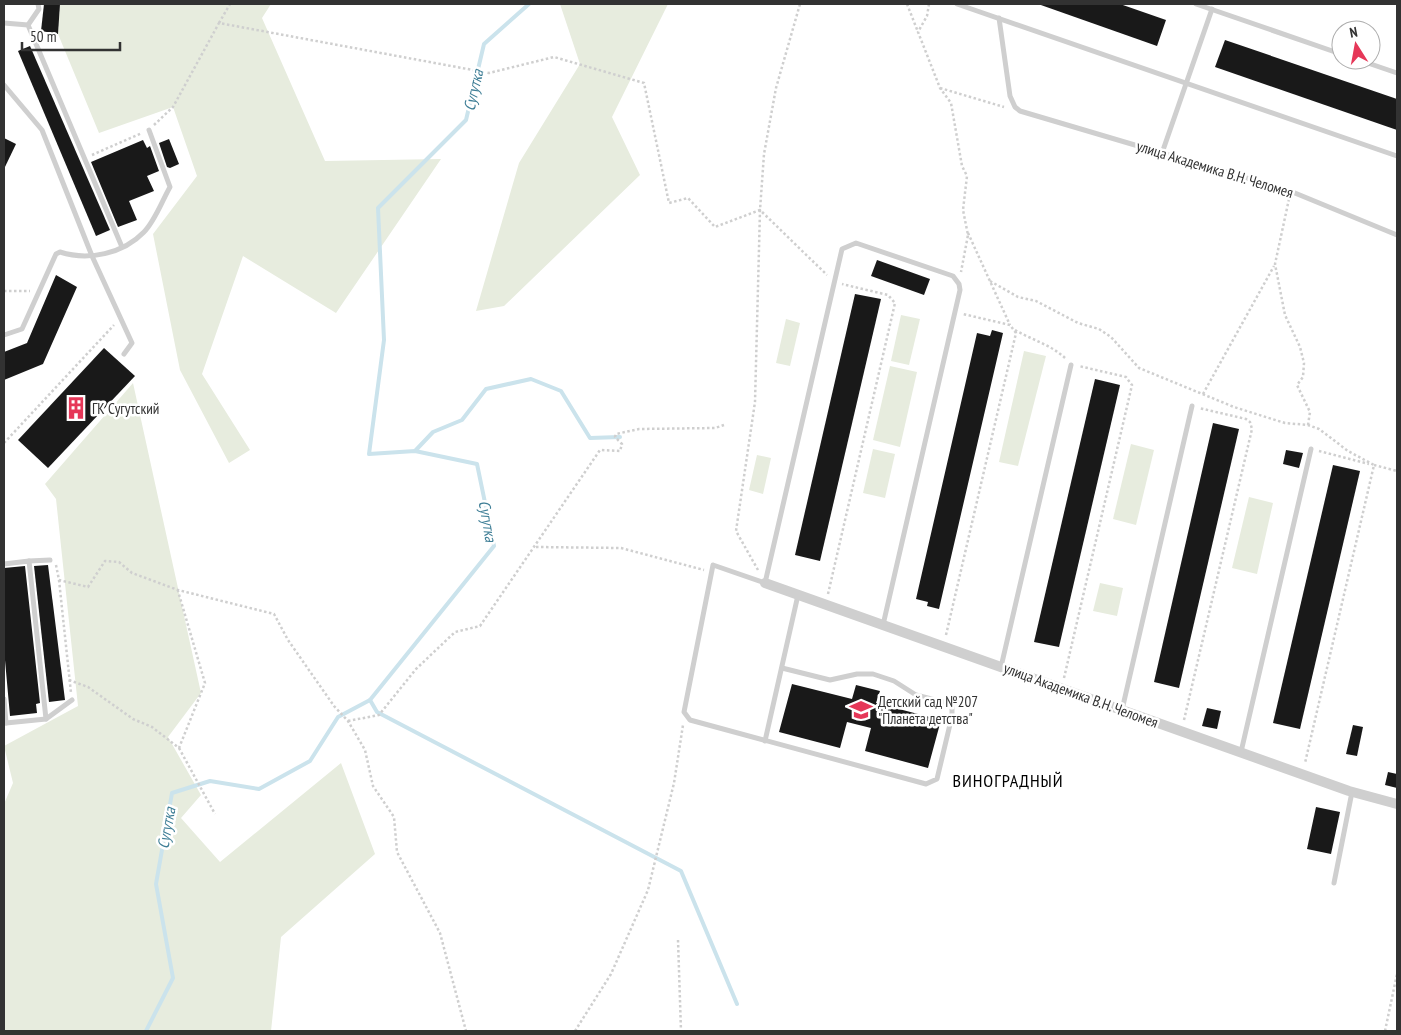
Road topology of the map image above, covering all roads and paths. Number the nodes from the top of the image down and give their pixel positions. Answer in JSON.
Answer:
{"nodes":[{"id":1,"x":38,"y":4,"type":"edge"},
{"id":2,"x":230,"y":4,"type":"edge"},
{"id":3,"x":800,"y":4,"type":"edge"},
{"id":4,"x":907,"y":4,"type":"edge"},
{"id":5,"x":929,"y":4,"type":"edge"},
{"id":6,"x":956,"y":4,"type":"edge"},
{"id":7,"x":1196,"y":4,"type":"edge"},
{"id":8,"x":1212,"y":9,"type":"junction"},
{"id":9,"x":999,"y":18,"type":"junction"},
{"id":10,"x":4,"y":23,"type":"edge"},
{"id":11,"x":219,"y":23,"type":"junction"},
{"id":12,"x":28,"y":25,"type":"junction"},
{"id":13,"x":918,"y":32,"type":"junction"},
{"id":14,"x":1331,"y":51,"type":"edge"},
{"id":15,"x":1381,"y":68,"type":"edge"},
{"id":16,"x":1397,"y":73,"type":"edge"},
{"id":17,"x":1186,"y":83,"type":"junction"},
{"id":18,"x":4,"y":85,"type":"edge"},
{"id":19,"x":940,"y":88,"type":"junction"},
{"id":20,"x":1020,"y":111,"type":"junction"},
{"id":21,"x":149,"y":130,"type":"junction"},
{"id":22,"x":1162,"y":153,"type":"junction"},
{"id":23,"x":1397,"y":156,"type":"edge"},
{"id":24,"x":84,"y":159,"type":"junction"},
{"id":25,"x":1290,"y":191,"type":"junction"},
{"id":26,"x":760,"y":210,"type":"junction"},
{"id":27,"x":965,"y":227,"type":"junction"},
{"id":28,"x":1397,"y":235,"type":"edge"},
{"id":29,"x":122,"y":248,"type":"junction"},
{"id":30,"x":92,"y":256,"type":"junction"},
{"id":31,"x":1275,"y":264,"type":"junction"},
{"id":32,"x":990,"y":281,"type":"junction"},
{"id":33,"x":835,"y":283,"type":"junction"},
{"id":34,"x":959,"y":284,"type":"junction"},
{"id":35,"x":39,"y":290,"type":"junction"},
{"id":36,"x":4,"y":291,"type":"edge"},
{"id":37,"x":955,"y":312,"type":"junction"},
{"id":38,"x":120,"y":318,"type":"junction"},
{"id":39,"x":1010,"y":324,"type":"junction"},
{"id":40,"x":1015,"y":330,"type":"junction"},
{"id":41,"x":4,"y":335,"type":"edge"},
{"id":42,"x":124,"y":354,"type":"dead end"},
{"id":43,"x":1071,"y":364,"type":"junction"},
{"id":44,"x":1203,"y":395,"type":"junction"},
{"id":45,"x":1192,"y":406,"type":"joint"},
{"id":46,"x":724,"y":425,"type":"dead end"},
{"id":47,"x":1308,"y":425,"type":"junction"},
{"id":48,"x":4,"y":443,"type":"edge"},
{"id":49,"x":1311,"y":449,"type":"joint"},
{"id":50,"x":1374,"y":465,"type":"junction"},
{"id":51,"x":1397,"y":471,"type":"edge"},
{"id":52,"x":536,"y":547,"type":"junction"},
{"id":53,"x":50,"y":560,"type":"joint"},
{"id":54,"x":29,"y":562,"type":"junction"},
{"id":55,"x":4,"y":564,"type":"edge"},
{"id":56,"x":711,"y":572,"type":"junction"},
{"id":57,"x":59,"y":580,"type":"junction"},
{"id":58,"x":765,"y":582,"type":"junction"},
{"id":59,"x":178,"y":590,"type":"junction"},
{"id":60,"x":798,"y":595,"type":"junction"},
{"id":61,"x":826,"y":605,"type":"junction"},
{"id":62,"x":883,"y":625,"type":"junction"},
{"id":63,"x":943,"y":647,"type":"junction"},
{"id":64,"x":1001,"y":667,"type":"junction"},
{"id":65,"x":782,"y":668,"type":"junction"},
{"id":66,"x":70,"y":680,"type":"junction"},
{"id":67,"x":1062,"y":689,"type":"junction"},
{"id":68,"x":4,"y":699,"type":"edge"},
{"id":69,"x":72,"y":700,"type":"joint"},
{"id":70,"x":1122,"y":710,"type":"junction"},
{"id":71,"x":685,"y":716,"type":"junction"},
{"id":72,"x":46,"y":719,"type":"junction"},
{"id":73,"x":348,"y":721,"type":"junction"},
{"id":74,"x":5,"y":723,"type":"edge"},
{"id":75,"x":1182,"y":731,"type":"junction"},
{"id":76,"x":765,"y":741,"type":"junction"},
{"id":77,"x":179,"y":748,"type":"junction"},
{"id":78,"x":1241,"y":752,"type":"junction"},
{"id":79,"x":1303,"y":774,"type":"junction"},
{"id":80,"x":1352,"y":792,"type":"junction"},
{"id":81,"x":1397,"y":804,"type":"edge"},
{"id":82,"x":215,"y":814,"type":"dead end"},
{"id":83,"x":1334,"y":883,"type":"dead end"},
{"id":84,"x":678,"y":940,"type":"dead end"},
{"id":85,"x":1397,"y":974,"type":"edge"},
{"id":86,"x":466,"y":1031,"type":"edge"},
{"id":87,"x":575,"y":1031,"type":"edge"},
{"id":88,"x":681,"y":1031,"type":"edge"},
{"id":89,"x":1385,"y":1031,"type":"edge"}],
"edges":[{"from":1,"to":12,"type":"lane"},
{"from":2,"to":11,"type":"path"},
{"from":3,"to":26,"type":"path"},
{"from":4,"to":13,"type":"path"},
{"from":5,"to":13,"type":"path"},
{"from":6,"to":9,"type":"lane"},
{"from":7,"to":8,"type":"lane"},
{"from":8,"to":14,"type":"lane"},
{"from":8,"to":17,"type":"lane"},
{"from":9,"to":17,"type":"lane"},
{"from":9,"to":20,"type":"lane"},
{"from":10,"to":12,"type":"lane"},
{"from":11,"to":21,"type":"path"},
{"from":11,"to":26,"type":"path"},
{"from":12,"to":24,"type":"lane"},
{"from":13,"to":19,"type":"path"},
{"from":15,"to":16,"type":"lane"},
{"from":17,"to":22,"type":"lane"},
{"from":17,"to":23,"type":"lane"},
{"from":18,"to":30,"type":"lane"},
{"from":19,"to":20,"type":"path"},
{"from":19,"to":27,"type":"path"},
{"from":20,"to":22,"type":"lane","name":"улица Академика В.Н. Челомея"},
{"from":21,"to":24,"type":"path"},
{"from":21,"to":29,"type":"lane"},
{"from":22,"to":25,"type":"lane","name":"улица Академика В.Н. Челомея"},
{"from":24,"to":29,"type":"lane"},
{"from":25,"to":28,"type":"lane","name":"улица Академика В.Н. Челомея"},
{"from":25,"to":31,"type":"path"},
{"from":26,"to":33,"type":"path"},
{"from":26,"to":58,"type":"path"},
{"from":27,"to":32,"type":"path"},
{"from":27,"to":34,"type":"path"},
{"from":29,"to":30,"type":"lane"},
{"from":30,"to":35,"type":"lane"},
{"from":30,"to":38,"type":"lane"},
{"from":31,"to":44,"type":"path"},
{"from":31,"to":47,"type":"path"},
{"from":32,"to":39,"type":"path"},
{"from":32,"to":44,"type":"path"},
{"from":33,"to":34,"type":"lane"},
{"from":33,"to":58,"type":"lane"},
{"from":33,"to":61,"type":"path"},
{"from":34,"to":37,"type":"lane"},
{"from":35,"to":36,"type":"path"},
{"from":35,"to":41,"type":"lane"},
{"from":37,"to":39,"type":"path"},
{"from":37,"to":62,"type":"lane"},
{"from":38,"to":42,"type":"lane"},
{"from":38,"to":48,"type":"path"},
{"from":39,"to":40,"type":"path"},
{"from":40,"to":43,"type":"path"},
{"from":40,"to":63,"type":"path"},
{"from":43,"to":64,"type":"lane"},
{"from":43,"to":67,"type":"path"},
{"from":44,"to":47,"type":"path"},
{"from":45,"to":70,"type":"lane"},
{"from":45,"to":75,"type":"path"},
{"from":46,"to":52,"type":"path"},
{"from":47,"to":50,"type":"path"},
{"from":49,"to":50,"type":"path"},
{"from":49,"to":78,"type":"lane"},
{"from":50,"to":51,"type":"path"},
{"from":50,"to":79,"type":"path"},
{"from":52,"to":56,"type":"path"},
{"from":52,"to":73,"type":"path"},
{"from":53,"to":54,"type":"lane"},
{"from":53,"to":57,"type":"path"},
{"from":54,"to":55,"type":"lane"},
{"from":54,"to":72,"type":"lane"},
{"from":56,"to":58,"type":"lane"},
{"from":56,"to":71,"type":"lane"},
{"from":57,"to":59,"type":"path"},
{"from":57,"to":66,"type":"path"},
{"from":58,"to":60,"type":"street","name":"улица Академика В.Н. Челомея"},
{"from":59,"to":73,"type":"path"},
{"from":59,"to":77,"type":"path"},
{"from":60,"to":61,"type":"street","name":"улица Академика В.Н. Челомея"},
{"from":60,"to":65,"type":"lane"},
{"from":61,"to":62,"type":"street","name":"улица Академика В.Н. Челомея"},
{"from":62,"to":63,"type":"street","name":"улица Академика В.Н. Челомея"},
{"from":63,"to":64,"type":"street","name":"улица Академика В.Н. Челомея"},
{"from":64,"to":67,"type":"street","name":"улица Академика В.Н. Челомея"},
{"from":65,"to":76,"type":"lane"},
{"from":65,"to":76,"type":"lane"},
{"from":66,"to":69,"type":"path"},
{"from":66,"to":77,"type":"path"},
{"from":67,"to":70,"type":"street","name":"улица Академика В.Н. Челомея"},
{"from":68,"to":74,"type":"lane"},
{"from":69,"to":72,"type":"lane"},
{"from":70,"to":75,"type":"street","name":"улица Академика В.Н. Челомея"},
{"from":71,"to":76,"type":"lane"},
{"from":71,"to":87,"type":"path"},
{"from":72,"to":74,"type":"lane"},
{"from":73,"to":86,"type":"path"},
{"from":75,"to":78,"type":"street","name":"улица Академика В.Н. Челомея"},
{"from":77,"to":82,"type":"path"},
{"from":78,"to":79,"type":"street","name":"улица Академика В.Н. Челомея"},
{"from":79,"to":80,"type":"street","name":"улица Академика В.Н. Челомея"},
{"from":80,"to":81,"type":"street","name":"улица Академика В.Н. Челомея"},
{"from":80,"to":83,"type":"lane"},
{"from":84,"to":88,"type":"path"},
{"from":85,"to":89,"type":"path"}]}
